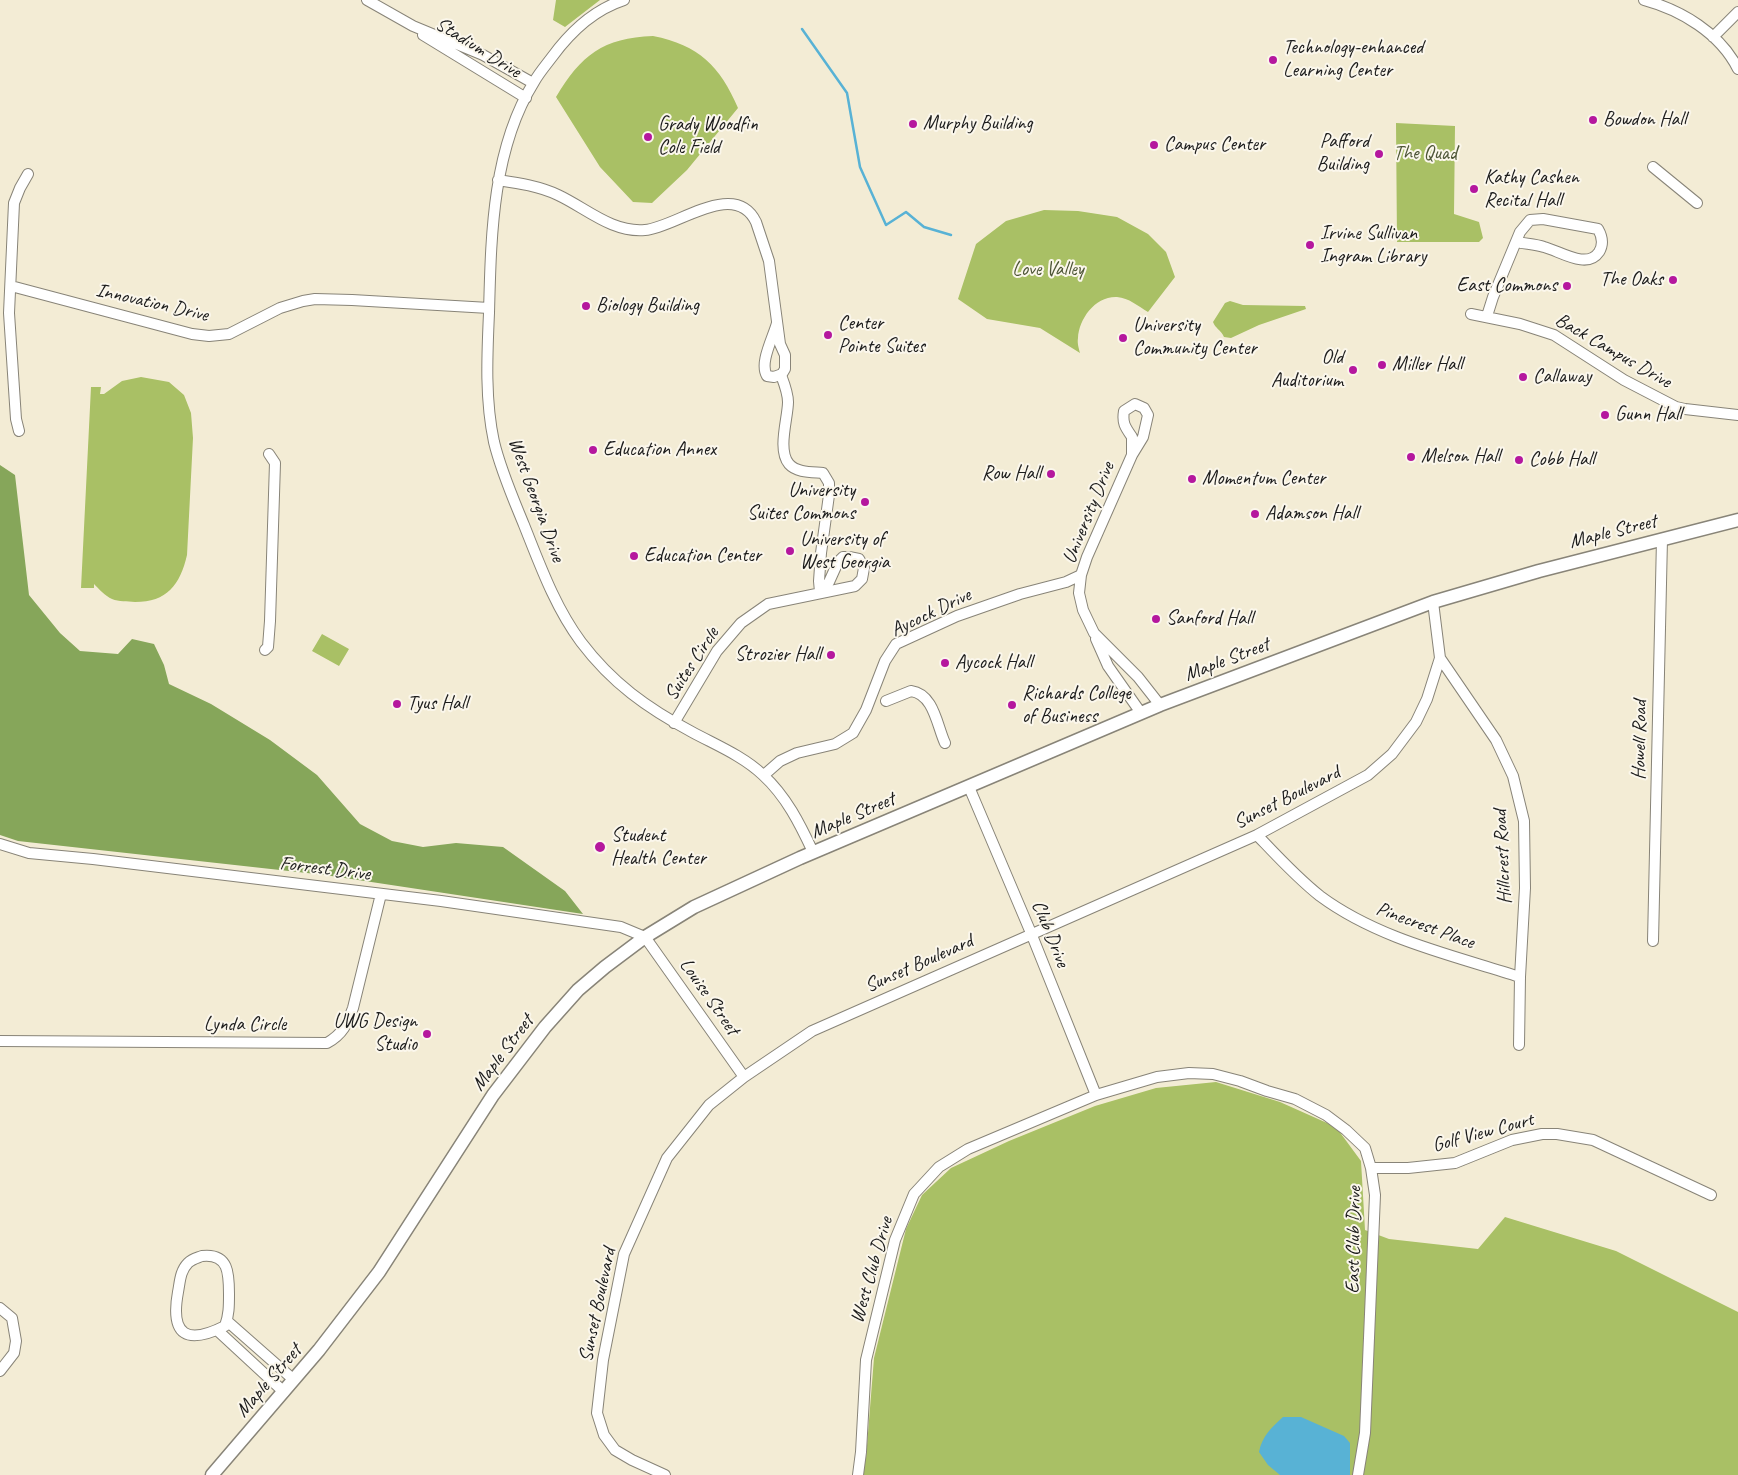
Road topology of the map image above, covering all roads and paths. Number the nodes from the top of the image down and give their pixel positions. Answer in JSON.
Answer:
{"nodes":[{"id":1,"x":367,"y":0,"type":"edge"},
{"id":2,"x":624,"y":0,"type":"edge"},
{"id":3,"x":1644,"y":0,"type":"edge"},
{"id":4,"x":1738,"y":12,"type":"edge"},
{"id":5,"x":412,"y":26,"type":"junction"},
{"id":6,"x":1713,"y":37,"type":"junction"},
{"id":7,"x":1738,"y":69,"type":"edge"},
{"id":8,"x":534,"y":83,"type":"junction"},
{"id":9,"x":526,"y":98,"type":"junction"},
{"id":10,"x":1653,"y":167,"type":"dead end"},
{"id":11,"x":28,"y":174,"type":"dead end"},
{"id":12,"x":498,"y":180,"type":"junction"},
{"id":13,"x":1697,"y":203,"type":"dead end"},
{"id":14,"x":1517,"y":242,"type":"junction"},
{"id":15,"x":11,"y":286,"type":"junction"},
{"id":16,"x":489,"y":308,"type":"junction"},
{"id":17,"x":1472,"y":314,"type":"dead end"},
{"id":18,"x":1487,"y":316,"type":"junction"},
{"id":19,"x":777,"y":323,"type":"junction"},
{"id":20,"x":781,"y":375,"type":"junction"},
{"id":21,"x":1738,"y":415,"type":"edge"},
{"id":22,"x":19,"y":432,"type":"dead end"},
{"id":23,"x":269,"y":454,"type":"dead end"},
{"id":24,"x":1132,"y":455,"type":"dead end"},
{"id":25,"x":1738,"y":520,"type":"edge"},
{"id":26,"x":1662,"y":539,"type":"junction"},
{"id":27,"x":1082,"y":575,"type":"junction"},
{"id":28,"x":820,"y":592,"type":"junction"},
{"id":29,"x":1433,"y":602,"type":"junction"},
{"id":30,"x":1094,"y":633,"type":"junction"},
{"id":31,"x":266,"y":650,"type":"dead end"},
{"id":32,"x":1440,"y":658,"type":"junction"},
{"id":33,"x":886,"y":700,"type":"dead end"},
{"id":34,"x":1160,"y":705,"type":"junction"},
{"id":35,"x":1141,"y":713,"type":"junction"},
{"id":36,"x":674,"y":723,"type":"junction"},
{"id":37,"x":945,"y":743,"type":"dead end"},
{"id":38,"x":764,"y":775,"type":"junction"},
{"id":39,"x":969,"y":787,"type":"junction"},
{"id":40,"x":1256,"y":835,"type":"junction"},
{"id":41,"x":0,"y":844,"type":"edge"},
{"id":42,"x":813,"y":852,"type":"junction"},
{"id":43,"x":381,"y":894,"type":"junction"},
{"id":44,"x":1031,"y":933,"type":"junction"},
{"id":45,"x":645,"y":937,"type":"junction"},
{"id":46,"x":1653,"y":942,"type":"dead end"},
{"id":47,"x":1520,"y":977,"type":"junction"},
{"id":48,"x":0,"y":1041,"type":"edge"},
{"id":49,"x":1519,"y":1045,"type":"dead end"},
{"id":50,"x":744,"y":1077,"type":"junction"},
{"id":51,"x":1096,"y":1095,"type":"junction"},
{"id":52,"x":1371,"y":1168,"type":"junction"},
{"id":53,"x":1711,"y":1195,"type":"dead end"},
{"id":54,"x":0,"y":1308,"type":"edge"},
{"id":55,"x":227,"y":1320,"type":"junction"},
{"id":56,"x":217,"y":1330,"type":"junction"},
{"id":57,"x":0,"y":1371,"type":"edge"},
{"id":58,"x":294,"y":1380,"type":"junction"},
{"id":59,"x":284,"y":1392,"type":"junction"},
{"id":60,"x":212,"y":1475,"type":"edge"},
{"id":61,"x":665,"y":1475,"type":"edge"},
{"id":62,"x":858,"y":1475,"type":"edge"},
{"id":63,"x":1358,"y":1475,"type":"edge"}],
"edges":[{"from":1,"to":5,"type":"street","name":"Stadium Drive"},
{"from":2,"to":8,"type":"street","name":"West Georgia Drive"},
{"from":3,"to":6,"type":"street"},
{"from":4,"to":6,"type":"street"},
{"from":5,"to":8,"type":"street","name":"Stadium Drive"},
{"from":5,"to":9,"type":"street","name":"Stadium Drive"},
{"from":6,"to":7,"type":"street"},
{"from":8,"to":9,"type":"street","name":"West Georgia Drive"},
{"from":9,"to":12,"type":"street","name":"West Georgia Drive"},
{"from":10,"to":13,"type":"street"},
{"from":11,"to":15,"type":"street"},
{"from":12,"to":16,"type":"street","name":"West Georgia Drive"},
{"from":12,"to":19,"type":"street"},
{"from":14,"to":14,"type":"street"},
{"from":14,"to":18,"type":"street"},
{"from":15,"to":16,"type":"street","name":"Innovation Drive"},
{"from":15,"to":22,"type":"street"},
{"from":16,"to":36,"type":"street","name":"West Georgia Drive"},
{"from":17,"to":18,"type":"street","name":"Back Campus Drive"},
{"from":18,"to":21,"type":"street","name":"Back Campus Drive"},
{"from":19,"to":20,"type":"street"},
{"from":19,"to":20,"type":"street"},
{"from":20,"to":28,"type":"street"},
{"from":23,"to":31,"type":"street"},
{"from":24,"to":27,"type":"street","name":"University Drive"},
{"from":25,"to":26,"type":"main road","name":"Maple Street"},
{"from":26,"to":29,"type":"main road","name":"Maple Street"},
{"from":26,"to":46,"type":"street","name":"Howell Road"},
{"from":27,"to":30,"type":"street","name":"University Drive"},
{"from":27,"to":38,"type":"street","name":"Aycock Drive"},
{"from":28,"to":28,"type":"street","name":"Suites Circle"},
{"from":28,"to":36,"type":"street","name":"Suites Circle"},
{"from":29,"to":32,"type":"street","name":"Sunset Boulevard"},
{"from":29,"to":34,"type":"main road","name":"Maple Street"},
{"from":30,"to":34,"type":"street","name":"University Drive"},
{"from":30,"to":35,"type":"street"},
{"from":32,"to":40,"type":"street","name":"Sunset Boulevard"},
{"from":32,"to":47,"type":"street","name":"Hillcrest Road"},
{"from":33,"to":37,"type":"street"},
{"from":34,"to":35,"type":"main road","name":"Maple Street"},
{"from":35,"to":39,"type":"main road","name":"Maple Street"},
{"from":36,"to":38,"type":"street","name":"West Georgia Drive"},
{"from":38,"to":42,"type":"street","name":"West Georgia Drive"},
{"from":39,"to":42,"type":"main road","name":"Maple Street"},
{"from":39,"to":44,"type":"street","name":"Club Drive"},
{"from":40,"to":44,"type":"street","name":"Sunset Boulevard"},
{"from":40,"to":47,"type":"street","name":"Pinecrest Place"},
{"from":41,"to":43,"type":"street","name":"Forrest Drive"},
{"from":42,"to":45,"type":"main road","name":"Maple Street"},
{"from":43,"to":45,"type":"street","name":"Forrest Drive"},
{"from":43,"to":48,"type":"street","name":"Lynda Circle"},
{"from":44,"to":50,"type":"street","name":"Sunset Boulevard"},
{"from":44,"to":51,"type":"street","name":"Club Drive"},
{"from":45,"to":50,"type":"street","name":"Louise Street"},
{"from":45,"to":58,"type":"main road","name":"Maple Street"},
{"from":47,"to":49,"type":"street","name":"Hillcrest Road"},
{"from":50,"to":61,"type":"street","name":"Sunset Boulevard"},
{"from":51,"to":52,"type":"street","name":"East Club Drive"},
{"from":51,"to":62,"type":"street","name":"West Club Drive"},
{"from":52,"to":53,"type":"street","name":"Golf View Court"},
{"from":52,"to":63,"type":"street","name":"East Club Drive"},
{"from":54,"to":57,"type":"street"},
{"from":55,"to":56,"type":"street"},
{"from":55,"to":56,"type":"street"},
{"from":55,"to":58,"type":"street"},
{"from":56,"to":59,"type":"street"},
{"from":58,"to":59,"type":"main road","name":"Maple Street"},
{"from":59,"to":60,"type":"main road","name":"Maple Street"}]}
